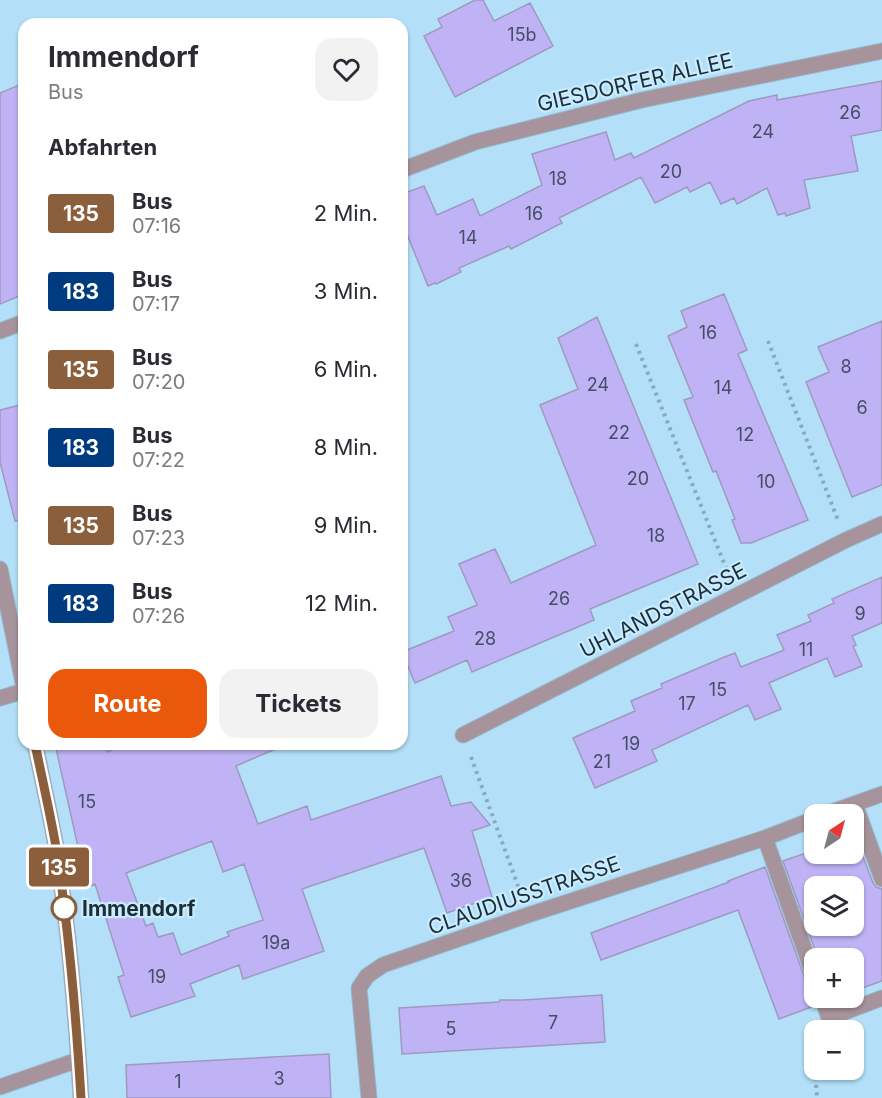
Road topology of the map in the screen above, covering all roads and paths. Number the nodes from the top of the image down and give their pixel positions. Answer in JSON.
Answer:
{"nodes":[{"id":1,"x":882,"y":51,"type":"edge"},
{"id":2,"x":408,"y":168,"type":"edge"},
{"id":3,"x":18,"y":324,"type":"edge"},
{"id":4,"x":0,"y":331,"type":"edge"},
{"id":5,"x":768,"y":340,"type":"dead end"},
{"id":6,"x":636,"y":344,"type":"dead end"},
{"id":7,"x":882,"y":524,"type":"edge"},
{"id":8,"x":846,"y":540,"type":"junction"},
{"id":9,"x":0,"y":569,"type":"edge"},
{"id":10,"x":737,"y":596,"type":"junction"},
{"id":11,"x":18,"y":659,"type":"edge"},
{"id":12,"x":18,"y":691,"type":"edge"},
{"id":13,"x":0,"y":698,"type":"edge"},
{"id":14,"x":463,"y":735,"type":"joint"},
{"id":15,"x":36,"y":750,"type":"edge"},
{"id":16,"x":882,"y":794,"type":"edge"},
{"id":17,"x":855,"y":804,"type":"edge"},
{"id":18,"x":804,"y":823,"type":"edge"},
{"id":19,"x":864,"y":829,"type":"edge"},
{"id":20,"x":765,"y":838,"type":"junction"},
{"id":21,"x":882,"y":879,"type":"edge"},
{"id":22,"x":528,"y":915,"type":"junction"},
{"id":23,"x":804,"y":948,"type":"edge"},
{"id":24,"x":882,"y":998,"type":"edge"},
{"id":25,"x":864,"y":1005,"type":"edge"},
{"id":26,"x":826,"y":1008,"type":"edge"},
{"id":27,"x":856,"y":1008,"type":"edge"},
{"id":28,"x":78,"y":1060,"type":"junction"},
{"id":29,"x":816,"y":1080,"type":"edge"},
{"id":30,"x":0,"y":1087,"type":"edge"},
{"id":31,"x":81,"y":1098,"type":"edge"},
{"id":32,"x":369,"y":1098,"type":"edge"},
{"id":33,"x":817,"y":1098,"type":"edge"}],
"edges":[{"from":1,"to":2,"type":"street","name":"GIESDORFER ALLEE"},
{"from":3,"to":4,"type":"street"},
{"from":5,"to":8,"type":"path"},
{"from":6,"to":10,"type":"path"},
{"from":7,"to":8,"type":"street","name":"UHLANDSTRASSE"},
{"from":8,"to":10,"type":"street","name":"UHLANDSTRASSE"},
{"from":9,"to":11,"type":"street"},
{"from":10,"to":14,"type":"street","name":"UHLANDSTRASSE"},
{"from":12,"to":13,"type":"street"},
{"from":14,"to":22,"type":"path"},
{"from":15,"to":28,"type":"street"},
{"from":16,"to":17,"type":"street"},
{"from":18,"to":20,"type":"street","name":"CLAUDIUSSTRASSE"},
{"from":19,"to":21,"type":"street"},
{"from":20,"to":22,"type":"street","name":"CLAUDIUSSTRASSE"},
{"from":20,"to":23,"type":"street"},
{"from":22,"to":32,"type":"street","name":"CLAUDIUSSTRASSE"},
{"from":24,"to":25,"type":"street"},
{"from":26,"to":27,"type":"street"},
{"from":28,"to":30,"type":"street"},
{"from":28,"to":31,"type":"street"},
{"from":29,"to":33,"type":"path"}]}
